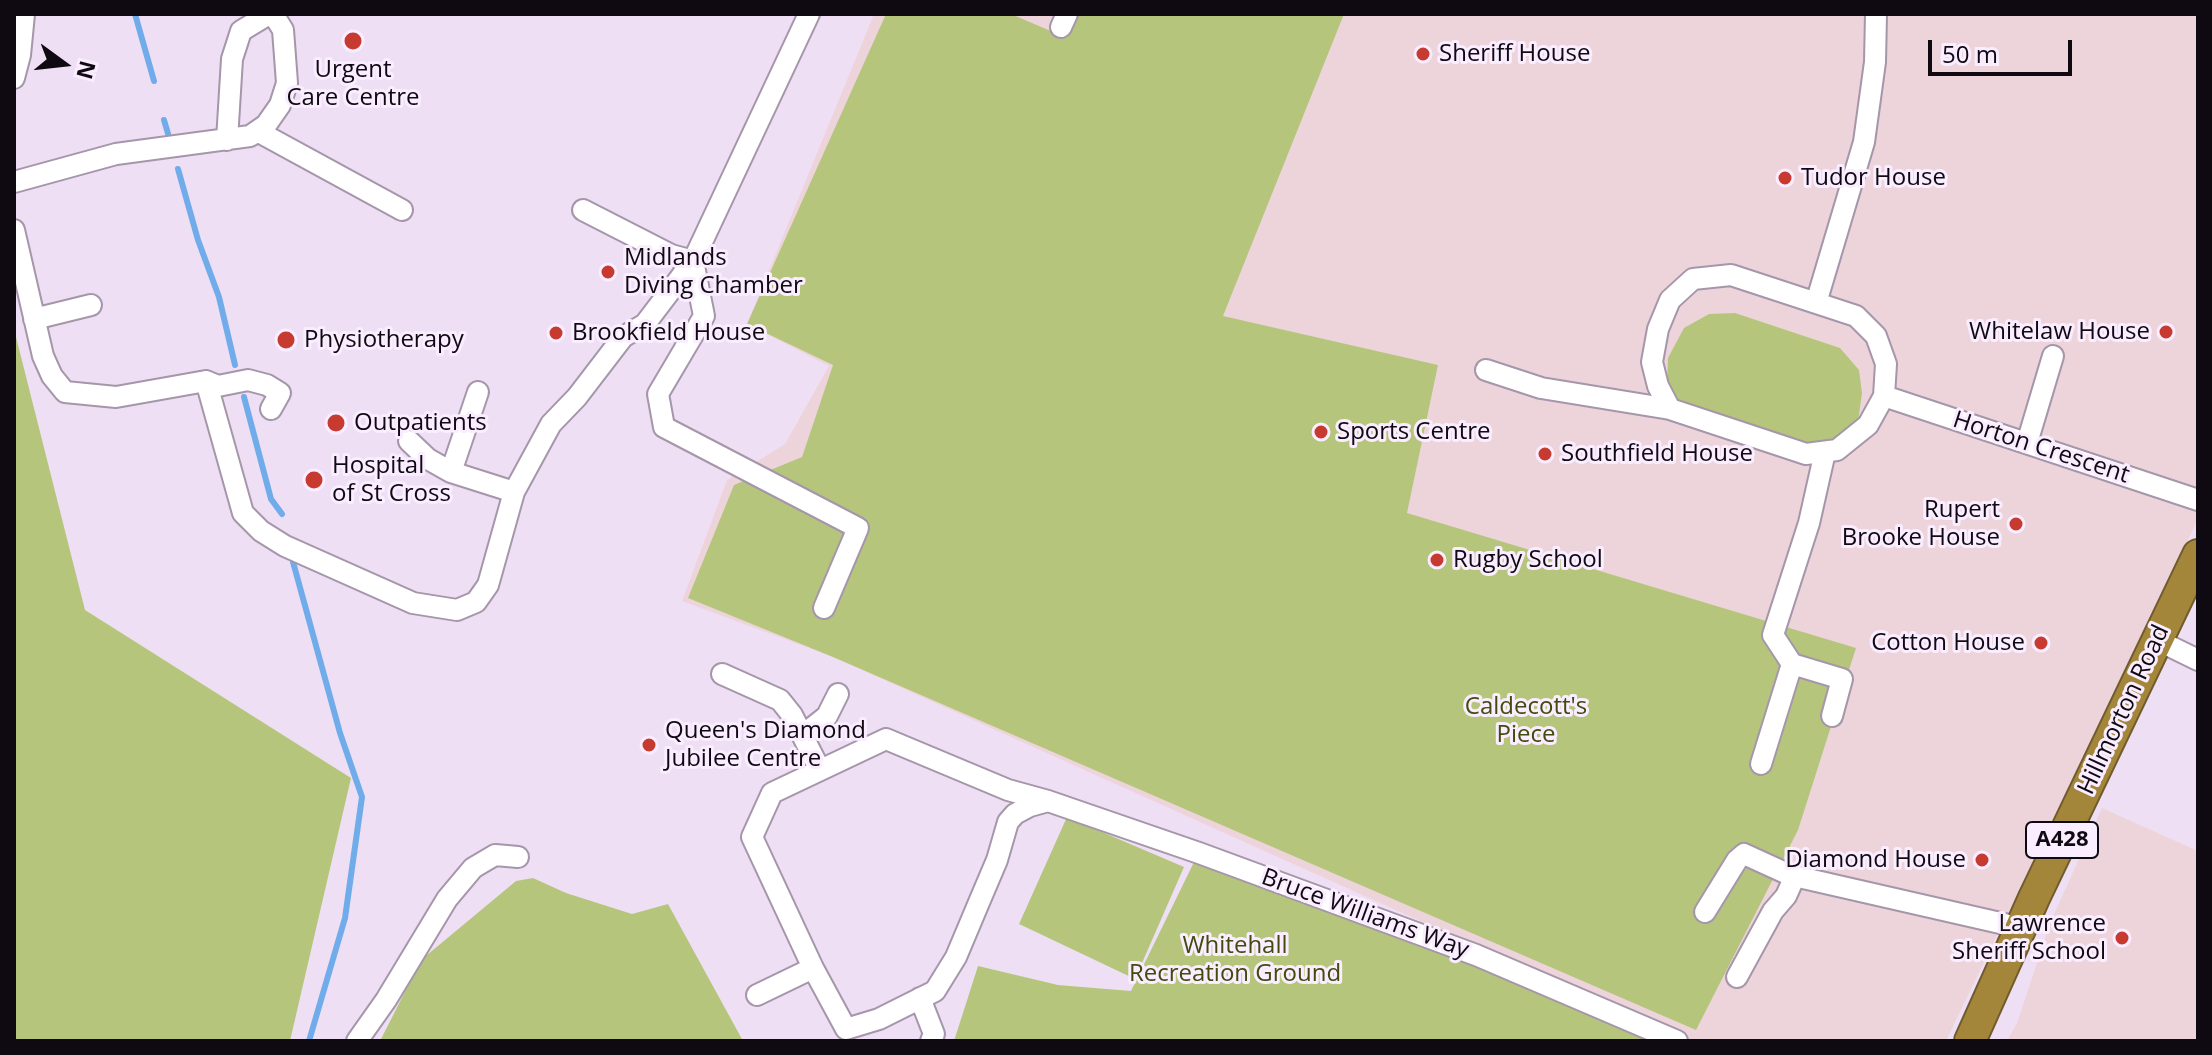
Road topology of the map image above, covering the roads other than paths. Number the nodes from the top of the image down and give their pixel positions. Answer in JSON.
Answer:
{"nodes":[{"id":1,"x":24,"y":14,"type":"edge"},
{"id":2,"x":271,"y":14,"type":"edge"},
{"id":3,"x":809,"y":14,"type":"edge"},
{"id":4,"x":1876,"y":14,"type":"edge"},
{"id":5,"x":237,"y":22,"type":"edge"},
{"id":6,"x":14,"y":78,"type":"edge"},
{"id":7,"x":257,"y":131,"type":"junction"},
{"id":8,"x":227,"y":140,"type":"junction"},
{"id":9,"x":14,"y":182,"type":"edge"},
{"id":10,"x":402,"y":210,"type":"dead end"},
{"id":11,"x":583,"y":210,"type":"dead end"},
{"id":12,"x":14,"y":230,"type":"edge"},
{"id":13,"x":693,"y":261,"type":"junction"},
{"id":14,"x":1816,"y":303,"type":"junction"},
{"id":15,"x":91,"y":305,"type":"dead end"},
{"id":16,"x":34,"y":319,"type":"junction"},
{"id":17,"x":2053,"y":356,"type":"dead end"},
{"id":18,"x":1486,"y":370,"type":"dead end"},
{"id":19,"x":206,"y":381,"type":"junction"},
{"id":20,"x":478,"y":392,"type":"dead end"},
{"id":21,"x":1884,"y":396,"type":"junction"},
{"id":22,"x":271,"y":409,"type":"dead end"},
{"id":23,"x":1670,"y":409,"type":"junction"},
{"id":24,"x":409,"y":441,"type":"dead end"},
{"id":25,"x":2027,"y":443,"type":"junction"},
{"id":26,"x":1825,"y":452,"type":"junction"},
{"id":27,"x":451,"y":472,"type":"junction"},
{"id":28,"x":514,"y":492,"type":"junction"},
{"id":29,"x":2198,"y":500,"type":"edge"},
{"id":30,"x":2198,"y":555,"type":"edge"},
{"id":31,"x":824,"y":608,"type":"dead end"},
{"id":32,"x":2157,"y":640,"type":"junction"},
{"id":33,"x":2198,"y":660,"type":"edge"},
{"id":34,"x":1792,"y":664,"type":"junction"},
{"id":35,"x":722,"y":674,"type":"dead end"},
{"id":36,"x":838,"y":694,"type":"dead end"},
{"id":37,"x":1832,"y":716,"type":"dead end"},
{"id":38,"x":803,"y":735,"type":"junction"},
{"id":39,"x":1761,"y":764,"type":"dead end"},
{"id":40,"x":820,"y":770,"type":"junction"},
{"id":41,"x":1048,"y":801,"type":"junction"},
{"id":42,"x":518,"y":857,"type":"dead end"},
{"id":43,"x":1795,"y":876,"type":"junction"},
{"id":44,"x":1705,"y":912,"type":"dead end"},
{"id":45,"x":2022,"y":928,"type":"junction"},
{"id":46,"x":813,"y":968,"type":"junction"},
{"id":47,"x":1737,"y":977,"type":"dead end"},
{"id":48,"x":757,"y":995,"type":"dead end"},
{"id":49,"x":920,"y":998,"type":"junction"},
{"id":50,"x":357,"y":1041,"type":"edge"},
{"id":51,"x":931,"y":1041,"type":"edge"},
{"id":52,"x":1677,"y":1041,"type":"edge"},
{"id":53,"x":1970,"y":1041,"type":"edge"}],
"edges":[{"from":1,"to":6,"type":"street"},
{"from":2,"to":5,"type":"street"},
{"from":2,"to":7,"type":"street"},
{"from":3,"to":13,"type":"street"},
{"from":4,"to":14,"type":"street"},
{"from":5,"to":8,"type":"street"},
{"from":7,"to":8,"type":"street"},
{"from":7,"to":10,"type":"street"},
{"from":8,"to":9,"type":"street"},
{"from":11,"to":13,"type":"street"},
{"from":12,"to":16,"type":"street"},
{"from":13,"to":28,"type":"street"},
{"from":13,"to":31,"type":"street"},
{"from":14,"to":21,"type":"street"},
{"from":14,"to":23,"type":"street"},
{"from":15,"to":16,"type":"street"},
{"from":16,"to":19,"type":"street"},
{"from":17,"to":25,"type":"street"},
{"from":18,"to":23,"type":"street"},
{"from":19,"to":22,"type":"street"},
{"from":19,"to":28,"type":"street"},
{"from":20,"to":27,"type":"street"},
{"from":21,"to":25,"type":"street","name":"Horton Crescent"},
{"from":21,"to":26,"type":"street"},
{"from":23,"to":26,"type":"street"},
{"from":24,"to":27,"type":"street"},
{"from":25,"to":29,"type":"street","name":"Horton Crescent"},
{"from":26,"to":34,"type":"street"},
{"from":27,"to":28,"type":"street"},
{"from":30,"to":32,"type":"highway","name":"Hillmorton Road","number":"A428"},
{"from":32,"to":33,"type":"street"},
{"from":32,"to":45,"type":"highway","name":"Hillmorton Road","number":"A428"},
{"from":34,"to":37,"type":"street"},
{"from":34,"to":39,"type":"street"},
{"from":35,"to":38,"type":"street"},
{"from":36,"to":38,"type":"street"},
{"from":38,"to":40,"type":"street"},
{"from":40,"to":41,"type":"street","name":"Bruce Williams Way"},
{"from":40,"to":46,"type":"street","name":"Bruce Williams Way"},
{"from":41,"to":49,"type":"street","name":"Bruce Williams Way"},
{"from":41,"to":52,"type":"street","name":"Bruce Williams Way"},
{"from":42,"to":50,"type":"street"},
{"from":43,"to":44,"type":"street"},
{"from":43,"to":45,"type":"street"},
{"from":43,"to":47,"type":"street"},
{"from":45,"to":53,"type":"highway","name":"Hillmorton Road","number":"A428"},
{"from":46,"to":48,"type":"street"},
{"from":46,"to":49,"type":"street","name":"Bruce Williams Way"},
{"from":49,"to":51,"type":"street"}]}
